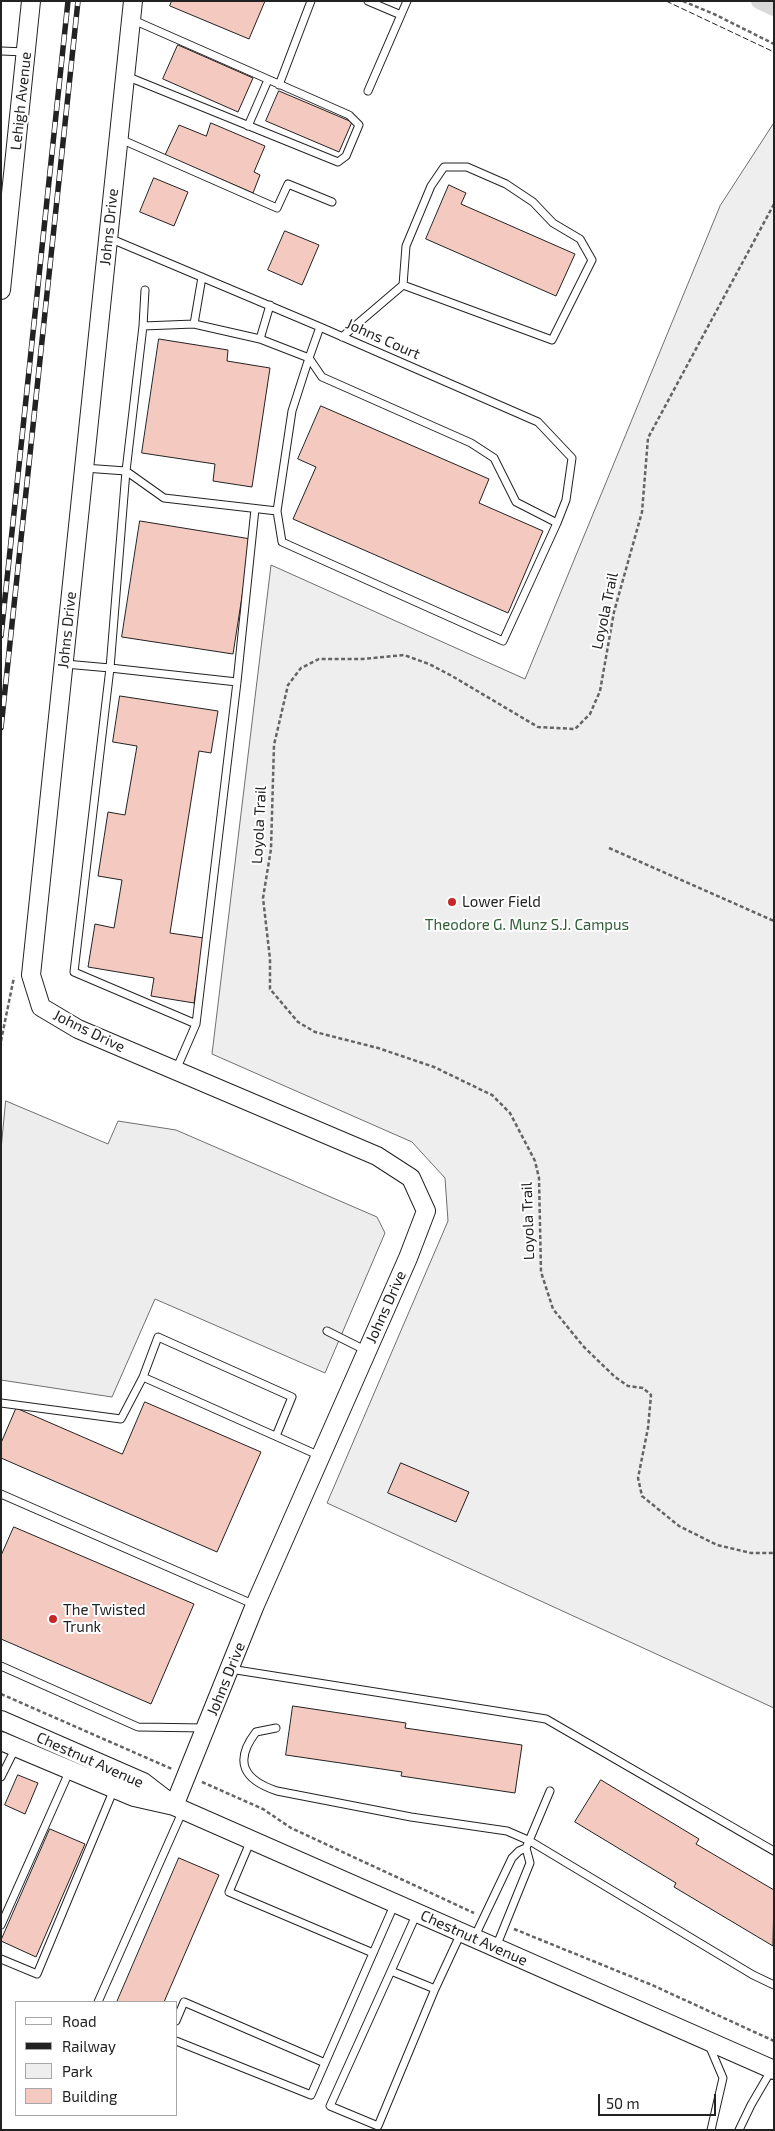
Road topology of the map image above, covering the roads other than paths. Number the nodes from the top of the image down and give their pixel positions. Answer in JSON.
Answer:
{"nodes":[{"id":1,"x":31,"y":1,"type":"edge"},
{"id":2,"x":133,"y":1,"type":"edge"},
{"id":3,"x":311,"y":1,"type":"edge"},
{"id":4,"x":368,"y":1,"type":"edge"},
{"id":5,"x":407,"y":1,"type":"edge"},
{"id":6,"x":401,"y":15,"type":"junction"},
{"id":7,"x":131,"y":19,"type":"junction"},
{"id":8,"x":1,"y":51,"type":"edge"},
{"id":9,"x":26,"y":52,"type":"junction"},
{"id":10,"x":125,"y":75,"type":"junction"},
{"id":11,"x":268,"y":80,"type":"junction"},
{"id":12,"x":279,"y":85,"type":"junction"},
{"id":13,"x":368,"y":91,"type":"dead end"},
{"id":14,"x":248,"y":126,"type":"junction"},
{"id":15,"x":118,"y":138,"type":"junction"},
{"id":16,"x":332,"y":202,"type":"dead end"},
{"id":17,"x":5,"y":225,"type":"edge"},
{"id":18,"x":108,"y":238,"type":"junction"},
{"id":19,"x":202,"y":277,"type":"junction"},
{"id":20,"x":403,"y":285,"type":"junction"},
{"id":21,"x":1,"y":290,"type":"edge"},
{"id":22,"x":145,"y":290,"type":"dead end"},
{"id":23,"x":270,"y":305,"type":"junction"},
{"id":24,"x":194,"y":324,"type":"junction"},
{"id":25,"x":143,"y":326,"type":"junction"},
{"id":26,"x":320,"y":327,"type":"junction"},
{"id":27,"x":342,"y":337,"type":"junction"},
{"id":28,"x":260,"y":339,"type":"junction"},
{"id":29,"x":309,"y":358,"type":"junction"},
{"id":30,"x":84,"y":468,"type":"junction"},
{"id":31,"x":126,"y":471,"type":"junction"},
{"id":32,"x":255,"y":509,"type":"junction"},
{"id":33,"x":276,"y":511,"type":"junction"},
{"id":34,"x":557,"y":523,"type":"junction"},
{"id":35,"x":64,"y":664,"type":"junction"},
{"id":36,"x":110,"y":668,"type":"junction"},
{"id":37,"x":237,"y":682,"type":"junction"},
{"id":38,"x":196,"y":1024,"type":"junction"},
{"id":39,"x":176,"y":1071,"type":"junction"},
{"id":40,"x":327,"y":1331,"type":"dead end"},
{"id":41,"x":367,"y":1351,"type":"junction"},
{"id":42,"x":143,"y":1377,"type":"junction"},
{"id":43,"x":1,"y":1403,"type":"edge"},
{"id":44,"x":276,"y":1436,"type":"junction"},
{"id":45,"x":320,"y":1456,"type":"junction"},
{"id":46,"x":1,"y":1494,"type":"edge"},
{"id":47,"x":255,"y":1605,"type":"junction"},
{"id":48,"x":1,"y":1666,"type":"edge"},
{"id":49,"x":230,"y":1669,"type":"junction"},
{"id":50,"x":1,"y":1720,"type":"edge"},
{"id":51,"x":206,"y":1728,"type":"junction"},
{"id":52,"x":276,"y":1728,"type":"dead end"},
{"id":53,"x":9,"y":1744,"type":"edge"},
{"id":54,"x":77,"y":1753,"type":"junction"},
{"id":55,"x":69,"y":1770,"type":"junction"},
{"id":56,"x":121,"y":1772,"type":"junction"},
{"id":57,"x":1,"y":1777,"type":"edge"},
{"id":58,"x":114,"y":1789,"type":"junction"},
{"id":59,"x":550,"y":1791,"type":"dead end"},
{"id":60,"x":178,"y":1808,"type":"junction"},
{"id":61,"x":251,"y":1840,"type":"junction"},
{"id":62,"x":528,"y":1844,"type":"junction"},
{"id":63,"x":774,"y":1851,"type":"edge"},
{"id":64,"x":395,"y":1903,"type":"junction"},
{"id":65,"x":417,"y":1913,"type":"junction"},
{"id":66,"x":1,"y":1925,"type":"edge"},
{"id":67,"x":468,"y":1935,"type":"junction"},
{"id":68,"x":496,"y":1948,"type":"junction"},
{"id":69,"x":373,"y":1953,"type":"junction"},
{"id":70,"x":1,"y":1959,"type":"edge"},
{"id":71,"x":392,"y":1971,"type":"junction"},
{"id":72,"x":774,"y":1985,"type":"edge"},
{"id":73,"x":435,"y":1989,"type":"junction"},
{"id":74,"x":98,"y":2001,"type":"edge"},
{"id":75,"x":178,"y":2016,"type":"edge"},
{"id":76,"x":707,"y":2040,"type":"junction"},
{"id":77,"x":178,"y":2042,"type":"edge"},
{"id":78,"x":325,"y":2062,"type":"junction"},
{"id":79,"x":773,"y":2069,"type":"edge"},
{"id":80,"x":711,"y":2130,"type":"edge"},
{"id":81,"x":739,"y":2130,"type":"edge"}],
"edges":[{"from":1,"to":9,"type":"street","name":"Lehigh Avenue"},
{"from":2,"to":7,"type":"street","name":"Johns Drive"},
{"from":3,"to":12,"type":"lane"},
{"from":4,"to":6,"type":"lane"},
{"from":5,"to":6,"type":"lane"},
{"from":6,"to":13,"type":"lane"},
{"from":7,"to":10,"type":"street","name":"Johns Drive"},
{"from":7,"to":11,"type":"lane"},
{"from":8,"to":9,"type":"lane"},
{"from":9,"to":17,"type":"street","name":"Lehigh Avenue"},
{"from":10,"to":14,"type":"lane"},
{"from":10,"to":15,"type":"street","name":"Johns Drive"},
{"from":11,"to":12,"type":"lane"},
{"from":11,"to":14,"type":"lane"},
{"from":12,"to":14,"type":"lane"},
{"from":15,"to":16,"type":"lane"},
{"from":15,"to":18,"type":"street","name":"Johns Drive"},
{"from":17,"to":21,"type":"street","name":"Lehigh Avenue"},
{"from":18,"to":19,"type":"lane","name":"Johns Court"},
{"from":18,"to":30,"type":"street","name":"Johns Drive"},
{"from":19,"to":23,"type":"lane","name":"Johns Court"},
{"from":19,"to":24,"type":"lane"},
{"from":20,"to":20,"type":"lane"},
{"from":20,"to":27,"type":"lane"},
{"from":22,"to":25,"type":"lane"},
{"from":23,"to":26,"type":"lane","name":"Johns Court"},
{"from":23,"to":28,"type":"lane"},
{"from":24,"to":25,"type":"lane"},
{"from":24,"to":28,"type":"lane"},
{"from":25,"to":31,"type":"lane"},
{"from":26,"to":27,"type":"lane","name":"Johns Court"},
{"from":26,"to":29,"type":"lane"},
{"from":27,"to":34,"type":"lane","name":"Johns Court"},
{"from":28,"to":29,"type":"lane"},
{"from":29,"to":33,"type":"lane"},
{"from":29,"to":34,"type":"lane"},
{"from":30,"to":31,"type":"lane"},
{"from":30,"to":35,"type":"street","name":"Johns Drive"},
{"from":31,"to":32,"type":"lane"},
{"from":31,"to":36,"type":"lane"},
{"from":32,"to":33,"type":"lane"},
{"from":32,"to":37,"type":"lane"},
{"from":33,"to":34,"type":"lane"},
{"from":35,"to":36,"type":"lane"},
{"from":35,"to":39,"type":"street","name":"Johns Drive"},
{"from":36,"to":37,"type":"lane"},
{"from":36,"to":38,"type":"lane"},
{"from":37,"to":38,"type":"lane"},
{"from":38,"to":39,"type":"lane"},
{"from":39,"to":41,"type":"street","name":"Johns Drive"},
{"from":40,"to":41,"type":"lane"},
{"from":41,"to":45,"type":"street","name":"Johns Drive"},
{"from":42,"to":43,"type":"lane"},
{"from":42,"to":44,"type":"lane"},
{"from":42,"to":44,"type":"lane"},
{"from":44,"to":45,"type":"lane"},
{"from":45,"to":47,"type":"street","name":"Johns Drive"},
{"from":46,"to":47,"type":"lane"},
{"from":47,"to":49,"type":"street","name":"Johns Drive"},
{"from":48,"to":51,"type":"lane"},
{"from":49,"to":51,"type":"street","name":"Johns Drive"},
{"from":49,"to":63,"type":"lane"},
{"from":50,"to":54,"type":"street","name":"Chestnut Avenue"},
{"from":51,"to":60,"type":"street","name":"Johns Drive"},
{"from":52,"to":62,"type":"lane"},
{"from":53,"to":55,"type":"street","name":"Chestnut Avenue"},
{"from":53,"to":57,"type":"lane"},
{"from":54,"to":55,"type":"lane"},
{"from":54,"to":56,"type":"street","name":"Chestnut Avenue"},
{"from":55,"to":58,"type":"street","name":"Chestnut Avenue"},
{"from":55,"to":66,"type":"lane"},
{"from":56,"to":58,"type":"lane"},
{"from":56,"to":60,"type":"street","name":"Chestnut Avenue"},
{"from":58,"to":60,"type":"street","name":"Chestnut Avenue"},
{"from":58,"to":70,"type":"lane"},
{"from":59,"to":62,"type":"lane"},
{"from":60,"to":61,"type":"street","name":"Chestnut Avenue"},
{"from":60,"to":74,"type":"lane"},
{"from":61,"to":64,"type":"street","name":"Chestnut Avenue"},
{"from":61,"to":69,"type":"lane"},
{"from":62,"to":67,"type":"lane"},
{"from":62,"to":68,"type":"lane"},
{"from":62,"to":72,"type":"lane"},
{"from":64,"to":65,"type":"street","name":"Chestnut Avenue"},
{"from":64,"to":69,"type":"lane"},
{"from":65,"to":67,"type":"street","name":"Chestnut Avenue"},
{"from":65,"to":71,"type":"lane"},
{"from":67,"to":68,"type":"street","name":"Chestnut Avenue"},
{"from":67,"to":73,"type":"lane"},
{"from":68,"to":76,"type":"street","name":"Chestnut Avenue"},
{"from":69,"to":78,"type":"lane"},
{"from":71,"to":73,"type":"lane"},
{"from":71,"to":73,"type":"lane"},
{"from":75,"to":78,"type":"lane"},
{"from":76,"to":79,"type":"street","name":"Chestnut Avenue"},
{"from":76,"to":80,"type":"lane"},
{"from":77,"to":78,"type":"lane"},
{"from":79,"to":81,"type":"lane"}]}
